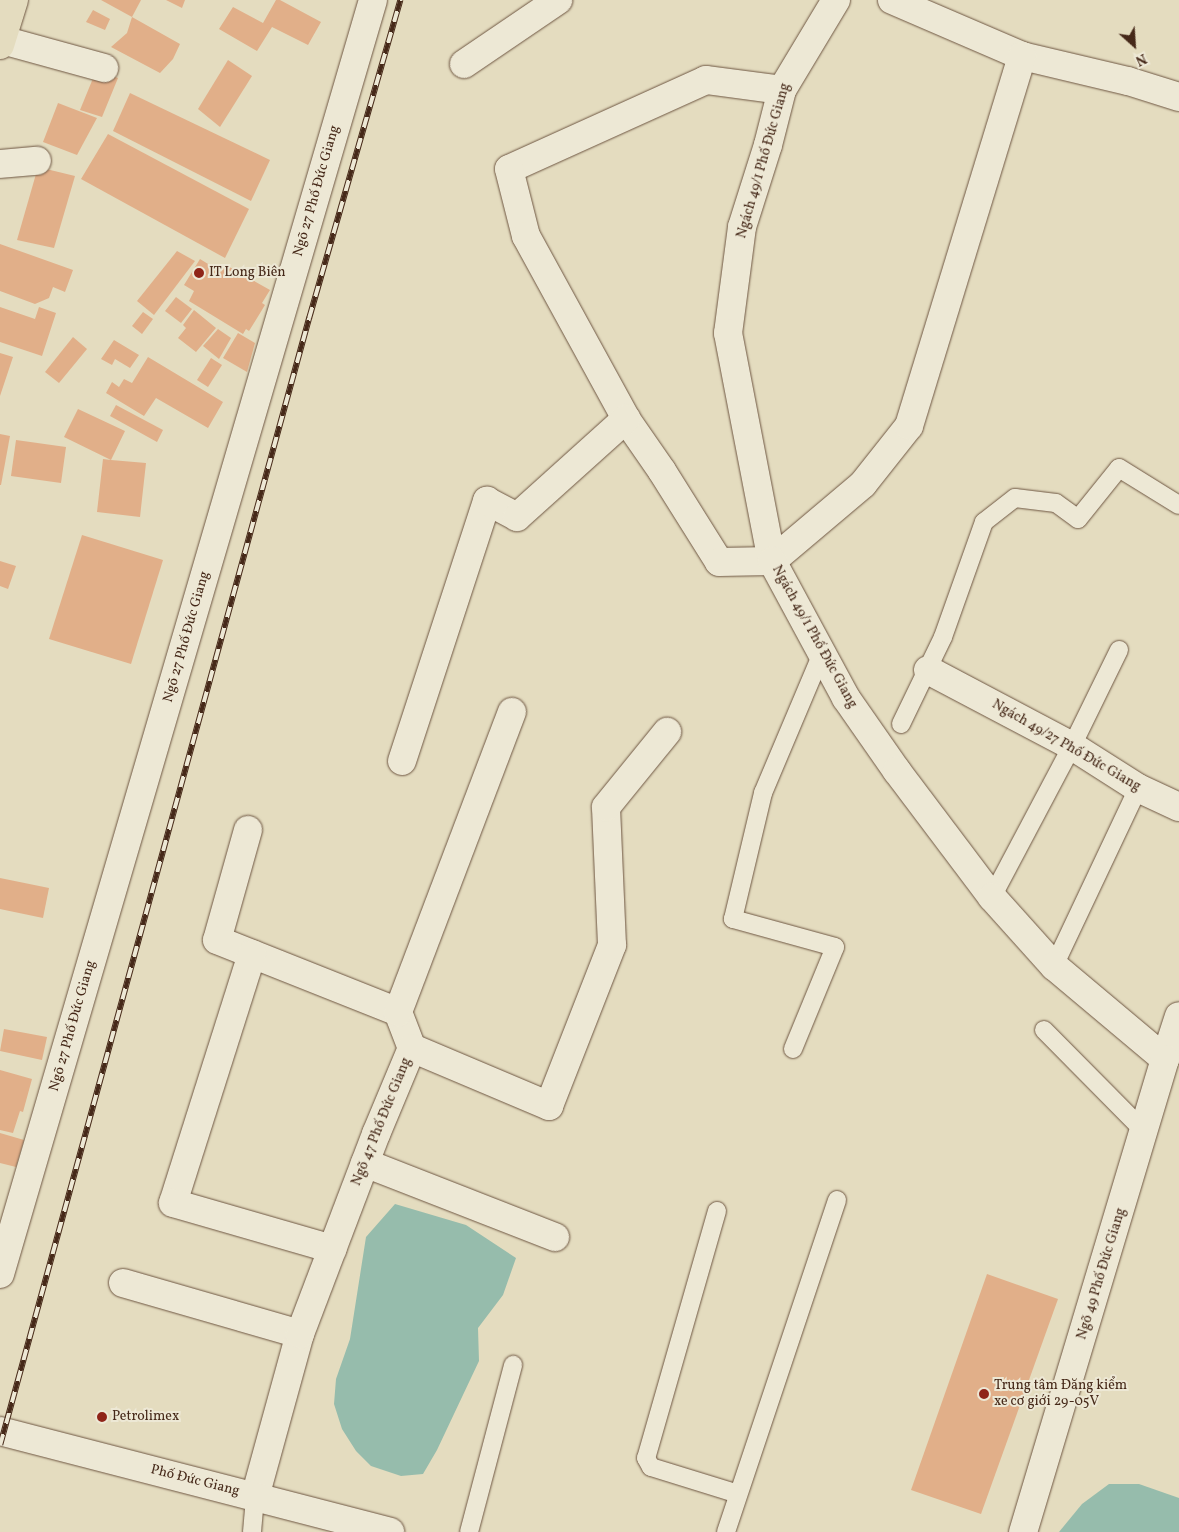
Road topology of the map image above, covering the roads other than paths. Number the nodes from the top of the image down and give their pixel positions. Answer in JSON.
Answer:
{"nodes":[{"id":1,"x":14,"y":0,"type":"edge"},
{"id":2,"x":373,"y":0,"type":"edge"},
{"id":3,"x":558,"y":0,"type":"edge"},
{"id":4,"x":836,"y":0,"type":"edge"},
{"id":5,"x":892,"y":0,"type":"edge"},
{"id":6,"x":1,"y":42,"type":"edge"},
{"id":7,"x":1022,"y":56,"type":"junction"},
{"id":8,"x":464,"y":64,"type":"dead end"},
{"id":9,"x":104,"y":68,"type":"dead end"},
{"id":10,"x":782,"y":90,"type":"junction"},
{"id":11,"x":1179,"y":97,"type":"edge"},
{"id":12,"x":37,"y":161,"type":"dead end"},
{"id":13,"x":0,"y":164,"type":"edge"},
{"id":14,"x":626,"y":419,"type":"junction"},
{"id":15,"x":1179,"y":505,"type":"edge"},
{"id":16,"x":772,"y":560,"type":"junction"},
{"id":17,"x":1119,"y":650,"type":"dead end"},
{"id":18,"x":822,"y":653,"type":"junction"},
{"id":19,"x":928,"y":670,"type":"junction"},
{"id":20,"x":512,"y":712,"type":"dead end"},
{"id":21,"x":901,"y":724,"type":"dead end"},
{"id":22,"x":667,"y":732,"type":"dead end"},
{"id":23,"x":1072,"y":746,"type":"junction"},
{"id":24,"x":402,"y":762,"type":"dead end"},
{"id":25,"x":1138,"y":788,"type":"junction"},
{"id":26,"x":1179,"y":807,"type":"edge"},
{"id":27,"x":248,"y":830,"type":"dead end"},
{"id":28,"x":992,"y":897,"type":"junction"},
{"id":29,"x":252,"y":954,"type":"junction"},
{"id":30,"x":1054,"y":966,"type":"junction"},
{"id":31,"x":398,"y":1012,"type":"junction"},
{"id":32,"x":1179,"y":1016,"type":"edge"},
{"id":33,"x":1044,"y":1030,"type":"dead end"},
{"id":34,"x":412,"y":1048,"type":"junction"},
{"id":35,"x":793,"y":1050,"type":"dead end"},
{"id":36,"x":1172,"y":1065,"type":"edge"},
{"id":37,"x":1145,"y":1132,"type":"junction"},
{"id":38,"x":365,"y":1163,"type":"junction"},
{"id":39,"x":837,"y":1200,"type":"dead end"},
{"id":40,"x":717,"y":1211,"type":"dead end"},
{"id":41,"x":555,"y":1237,"type":"dead end"},
{"id":42,"x":332,"y":1249,"type":"junction"},
{"id":43,"x":0,"y":1274,"type":"edge"},
{"id":44,"x":123,"y":1283,"type":"dead end"},
{"id":45,"x":300,"y":1334,"type":"junction"},
{"id":46,"x":513,"y":1365,"type":"dead end"},
{"id":47,"x":0,"y":1431,"type":"edge"},
{"id":48,"x":738,"y":1494,"type":"junction"},
{"id":49,"x":255,"y":1497,"type":"junction"},
{"id":50,"x":252,"y":1532,"type":"edge"},
{"id":51,"x":390,"y":1532,"type":"edge"},
{"id":52,"x":469,"y":1532,"type":"edge"},
{"id":53,"x":726,"y":1532,"type":"edge"},
{"id":54,"x":1023,"y":1532,"type":"edge"}],
"edges":[{"from":1,"to":6,"type":"main road"},
{"from":2,"to":43,"type":"street","name":"Ngõ 27 Phố Đức Giang"},
{"from":3,"to":8,"type":"street"},
{"from":4,"to":10,"type":"street","name":"Ngách 49/1 Phố Đức Giang"},
{"from":5,"to":7,"type":"street"},
{"from":6,"to":9,"type":"street"},
{"from":7,"to":11,"type":"street"},
{"from":7,"to":16,"type":"street"},
{"from":10,"to":14,"type":"street"},
{"from":10,"to":16,"type":"street","name":"Ngách 49/1 Phố Đức Giang"},
{"from":12,"to":13,"type":"street"},
{"from":14,"to":16,"type":"street"},
{"from":14,"to":24,"type":"street"},
{"from":15,"to":19,"type":"lane"},
{"from":16,"to":18,"type":"street","name":"Ngách 49/1 Phố Đức Giang"},
{"from":17,"to":23,"type":"lane"},
{"from":18,"to":28,"type":"street","name":"Ngách 49/1 Phố Đức Giang"},
{"from":18,"to":35,"type":"lane"},
{"from":19,"to":21,"type":"lane"},
{"from":19,"to":23,"type":"street","name":"Ngách 49/27 Phố Đức Giang"},
{"from":20,"to":31,"type":"street"},
{"from":22,"to":34,"type":"street","name":"Ngõ 47 Phố Đức Giang"},
{"from":23,"to":25,"type":"street","name":"Ngách 49/27 Phố Đức Giang"},
{"from":23,"to":28,"type":"lane"},
{"from":25,"to":26,"type":"street","name":"Ngách 49/27 Phố Đức Giang"},
{"from":25,"to":30,"type":"lane"},
{"from":27,"to":29,"type":"street"},
{"from":28,"to":30,"type":"street","name":"Ngách 49/1 Phố Đức Giang"},
{"from":29,"to":31,"type":"street"},
{"from":29,"to":42,"type":"street"},
{"from":30,"to":36,"type":"street","name":"Ngách 49/1 Phố Đức Giang"},
{"from":31,"to":34,"type":"street"},
{"from":32,"to":36,"type":"street","name":"Ngõ 49 Phố Đức Giang"},
{"from":33,"to":37,"type":"lane"},
{"from":34,"to":38,"type":"street","name":"Ngõ 47 Phố Đức Giang"},
{"from":36,"to":37,"type":"street","name":"Ngõ 49 Phố Đức Giang"},
{"from":37,"to":54,"type":"street","name":"Ngõ 49 Phố Đức Giang"},
{"from":38,"to":41,"type":"street"},
{"from":38,"to":42,"type":"street","name":"Ngõ 47 Phố Đức Giang"},
{"from":39,"to":48,"type":"lane"},
{"from":40,"to":48,"type":"lane"},
{"from":42,"to":45,"type":"street","name":"Ngõ 47 Phố Đức Giang"},
{"from":44,"to":45,"type":"street"},
{"from":45,"to":49,"type":"street","name":"Ngõ 47 Phố Đức Giang"},
{"from":46,"to":52,"type":"lane"},
{"from":47,"to":49,"type":"street","name":"Phố Đức Giang"},
{"from":48,"to":53,"type":"lane"},
{"from":49,"to":50,"type":"lane"},
{"from":49,"to":51,"type":"street","name":"Phố Đức Giang"}]}
